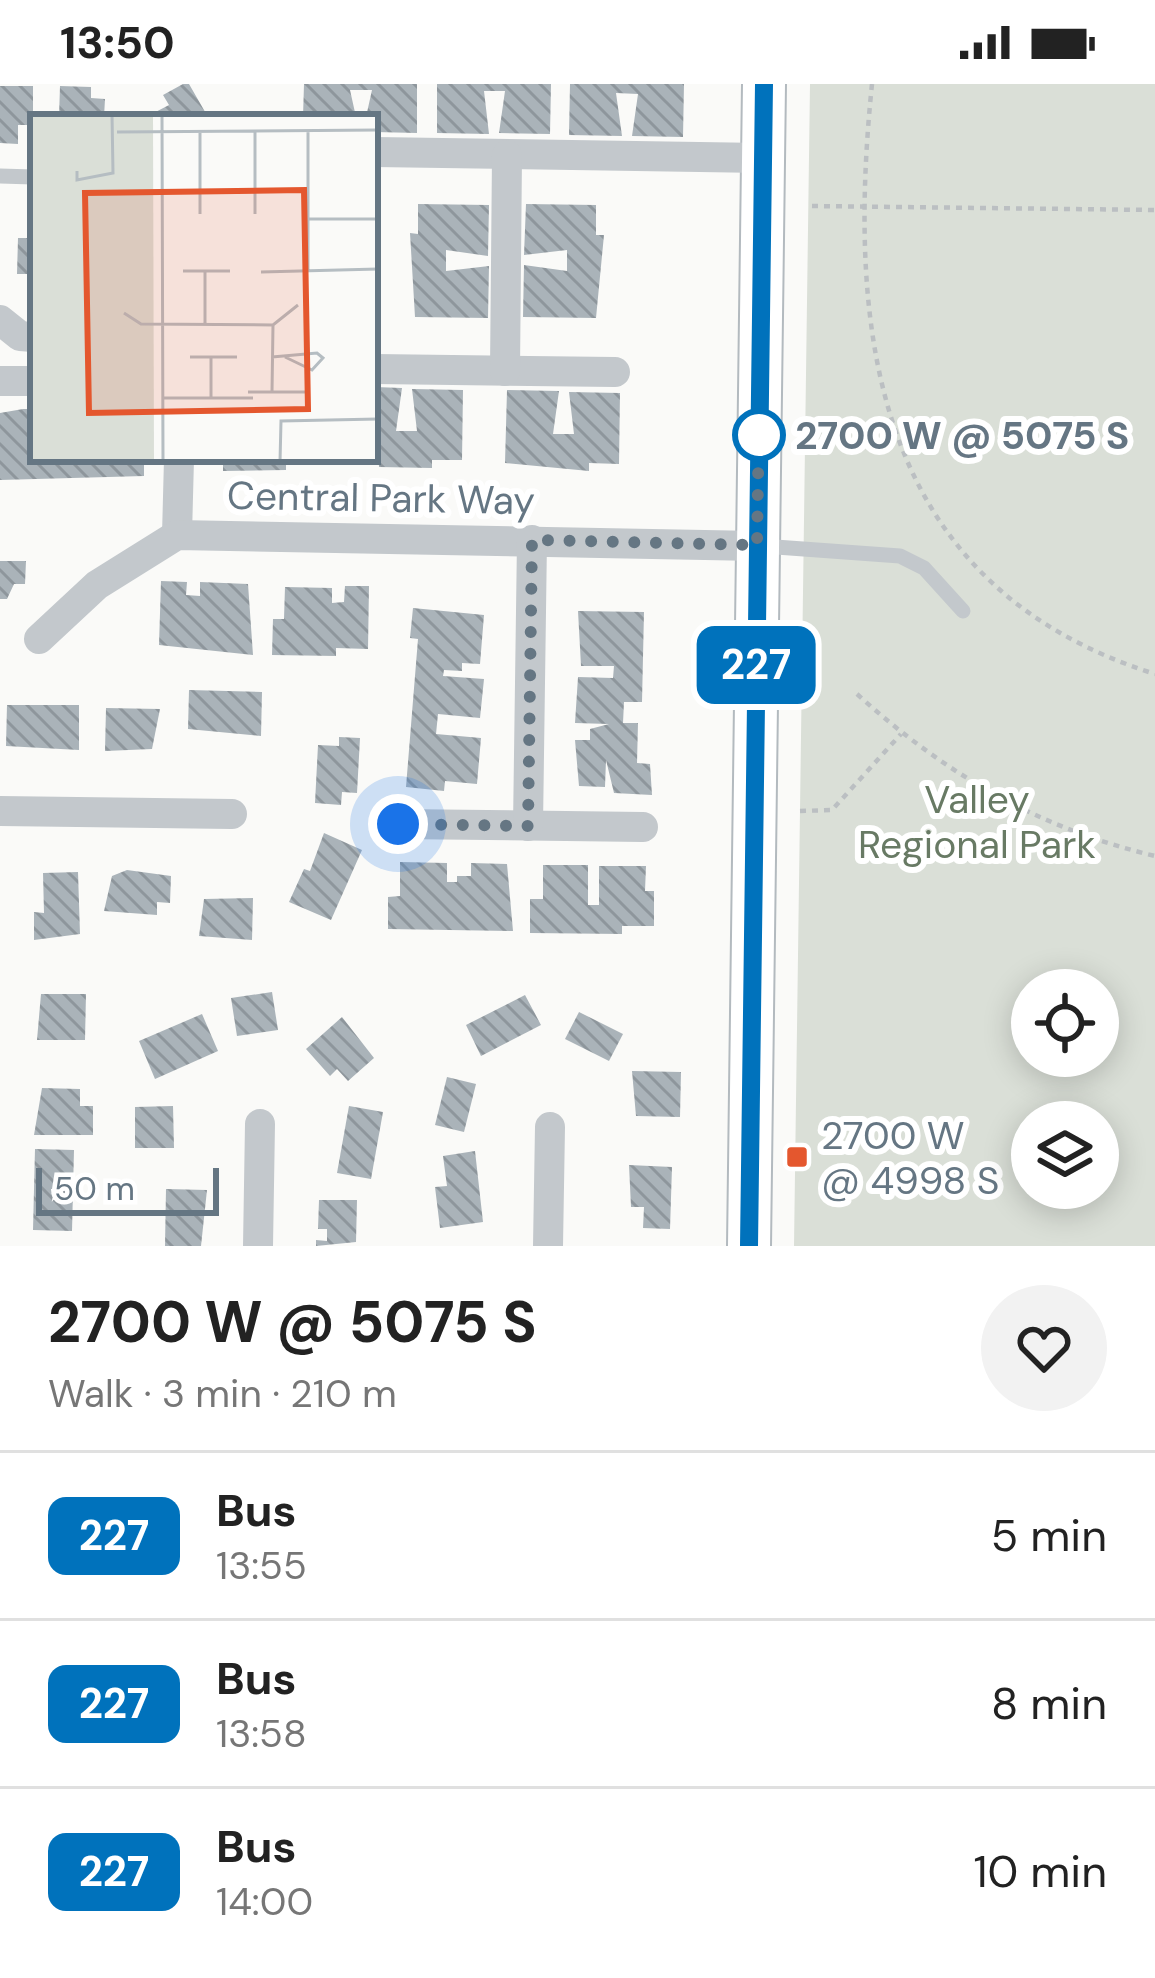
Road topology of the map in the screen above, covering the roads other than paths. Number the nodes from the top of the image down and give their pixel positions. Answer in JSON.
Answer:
{"nodes":[{"id":1,"x":764,"y":84,"type":"edge"},
{"id":2,"x":378,"y":152,"type":"edge"},
{"id":3,"x":507,"y":155,"type":"junction"},
{"id":4,"x":763,"y":158,"type":"junction"},
{"id":5,"x":0,"y":176,"type":"edge"},
{"id":6,"x":30,"y":177,"type":"edge"},
{"id":7,"x":0,"y":320,"type":"edge"},
{"id":8,"x":30,"y":337,"type":"edge"},
{"id":9,"x":378,"y":369,"type":"edge"},
{"id":10,"x":505,"y":371,"type":"junction"},
{"id":11,"x":615,"y":372,"type":"dead end"},
{"id":12,"x":179,"y":462,"type":"edge"},
{"id":13,"x":177,"y":535,"type":"junction"},
{"id":14,"x":532,"y":540,"type":"junction"},
{"id":15,"x":757,"y":545,"type":"junction"},
{"id":16,"x":963,"y":611,"type":"dead end"},
{"id":17,"x":39,"y":639,"type":"dead end"},
{"id":18,"x":0,"y":811,"type":"edge"},
{"id":19,"x":232,"y":814,"type":"dead end"},
{"id":20,"x":398,"y":824,"type":"dead end"},
{"id":21,"x":528,"y":826,"type":"junction"},
{"id":22,"x":644,"y":827,"type":"dead end"},
{"id":23,"x":260,"y":1124,"type":"dead end"},
{"id":24,"x":550,"y":1126,"type":"dead end"},
{"id":25,"x":258,"y":1246,"type":"edge"},
{"id":26,"x":548,"y":1246,"type":"edge"},
{"id":27,"x":748,"y":1246,"type":"edge"}],
"edges":[{"from":1,"to":4,"type":"main road"},
{"from":2,"to":3,"type":"street"},
{"from":3,"to":4,"type":"street"},
{"from":3,"to":10,"type":"street"},
{"from":4,"to":15,"type":"main road"},
{"from":5,"to":6,"type":"lane"},
{"from":7,"to":8,"type":"street"},
{"from":9,"to":10,"type":"street"},
{"from":10,"to":11,"type":"street"},
{"from":12,"to":13,"type":"street"},
{"from":13,"to":14,"type":"street","name":"Central Park Way"},
{"from":13,"to":17,"type":"street","name":"Central Park Way"},
{"from":14,"to":15,"type":"street","name":"Central Park Way"},
{"from":14,"to":21,"type":"street"},
{"from":15,"to":16,"type":"lane"},
{"from":15,"to":27,"type":"main road"},
{"from":18,"to":19,"type":"street"},
{"from":20,"to":21,"type":"street"},
{"from":21,"to":22,"type":"street"},
{"from":23,"to":25,"type":"street"},
{"from":24,"to":26,"type":"street"}]}
